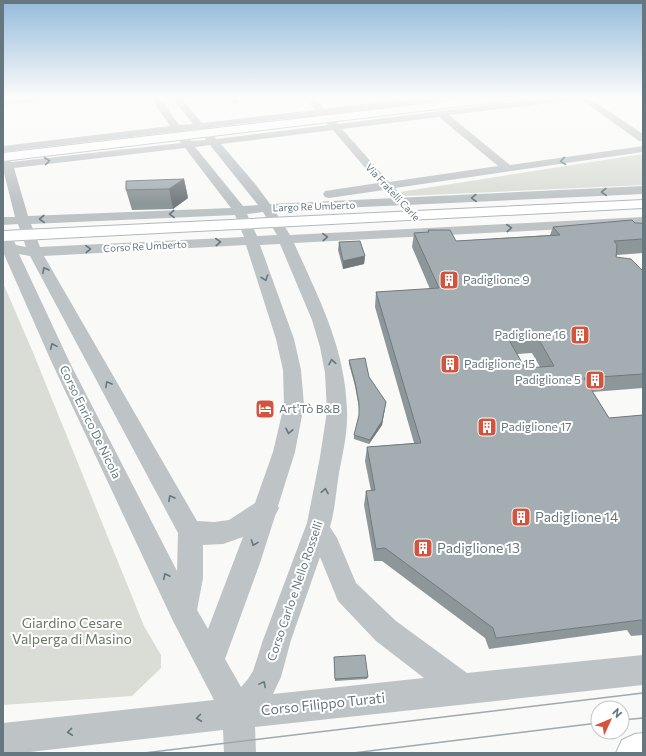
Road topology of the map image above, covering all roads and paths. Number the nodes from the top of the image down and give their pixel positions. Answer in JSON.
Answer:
{"nodes":[{"id":1,"x":179,"y":133,"type":"edge"},
{"id":2,"x":212,"y":133,"type":"edge"},
{"id":3,"x":340,"y":133,"type":"edge"},
{"id":4,"x":465,"y":133,"type":"edge"},
{"id":5,"x":633,"y":133,"type":"edge"},
{"id":6,"x":206,"y":134,"type":"junction"},
{"id":7,"x":182,"y":137,"type":"junction"},
{"id":8,"x":643,"y":140,"type":"edge"},
{"id":9,"x":3,"y":149,"type":"edge"},
{"id":10,"x":643,"y":149,"type":"edge"},
{"id":11,"x":4,"y":162,"type":"edge"},
{"id":12,"x":508,"y":169,"type":"junction"},
{"id":13,"x":386,"y":186,"type":"junction"},
{"id":14,"x":643,"y":190,"type":"edge"},
{"id":15,"x":402,"y":201,"type":"junction"},
{"id":16,"x":643,"y":204,"type":"edge"},
{"id":17,"x":267,"y":208,"type":"junction"},
{"id":18,"x":416,"y":215,"type":"junction"},
{"id":19,"x":23,"y":220,"type":"junction"},
{"id":20,"x":643,"y":221,"type":"edge"},
{"id":21,"x":277,"y":223,"type":"junction"},
{"id":22,"x":246,"y":225,"type":"junction"},
{"id":23,"x":428,"y":232,"type":"junction"},
{"id":24,"x":4,"y":236,"type":"edge"},
{"id":25,"x":286,"y":240,"type":"junction"},
{"id":26,"x":32,"y":243,"type":"junction"},
{"id":27,"x":267,"y":508,"type":"junction"},
{"id":28,"x":317,"y":529,"type":"junction"},
{"id":29,"x":190,"y":532,"type":"junction"},
{"id":30,"x":183,"y":611,"type":"junction"},
{"id":31,"x":209,"y":661,"type":"junction"},
{"id":32,"x":643,"y":670,"type":"edge"},
{"id":33,"x":463,"y":689,"type":"junction"},
{"id":34,"x":238,"y":713,"type":"junction"},
{"id":35,"x":3,"y":739,"type":"edge"},
{"id":36,"x":643,"y":752,"type":"edge"},
{"id":37,"x":240,"y":753,"type":"edge"},
{"id":38,"x":635,"y":753,"type":"edge"}],
"edges":[{"from":1,"to":7,"type":"street"},
{"from":2,"to":6,"type":"main road"},
{"from":3,"to":13,"type":"street","name":"Via Fratelli Carle"},
{"from":4,"to":12,"type":"street"},
{"from":5,"to":8,"type":"street"},
{"from":6,"to":7,"type":"main road"},
{"from":6,"to":17,"type":"street","name":"Corso Carlo e Nello Rosselli"},
{"from":7,"to":9,"type":"street"},
{"from":7,"to":11,"type":"main road"},
{"from":7,"to":22,"type":"street"},
{"from":10,"to":12,"type":"street","name":"Largo Re Umberto","one_way":true},
{"from":11,"to":19,"type":"street"},
{"from":12,"to":13,"type":"street","name":"Largo Re Umberto"},
{"from":13,"to":15,"type":"street","name":"Via Fratelli Carle"},
{"from":13,"to":17,"type":"street","name":"Largo Re Umberto"},
{"from":14,"to":15,"type":"street","name":"Largo Re Umberto","one_way":true},
{"from":15,"to":17,"type":"street","name":"Largo Re Umberto"},
{"from":15,"to":18,"type":"street","name":"Via Fratelli Carle"},
{"from":16,"to":18,"type":"main road","name":"Largo Re Umberto"},
{"from":17,"to":21,"type":"street","name":"Corso Carlo e Nello Rosselli"},
{"from":17,"to":22,"type":"street","name":"Corso Re Umberto"},
{"from":18,"to":21,"type":"main road","name":"Largo Re Umberto"},
{"from":18,"to":23,"type":"street","name":"Via Fratelli Carle"},
{"from":22,"to":19,"type":"street","name":"Corso Re Umberto","one_way":true},
{"from":19,"to":24,"type":"street","name":"Corso Re Umberto"},
{"from":19,"to":26,"type":"street"},
{"from":23,"to":20,"type":"street","one_way":true},
{"from":21,"to":22,"type":"main road","name":"Corso Re Umberto"},
{"from":21,"to":25,"type":"street","name":"Corso Carlo e Nello Rosselli"},
{"from":22,"to":25,"type":"street","name":"Corso Re Umberto"},
{"from":22,"to":26,"type":"main road","name":"Corso Re Umberto"},
{"from":22,"to":27,"type":"street","one_way":true},
{"from":25,"to":23,"type":"street","one_way":true},
{"from":24,"to":26,"type":"main road","name":"Corso Re Umberto"},
{"from":30,"to":24,"type":"street","name":"Corso Enrico De Nicola","one_way":true},
{"from":28,"to":25,"type":"street","name":"Corso Carlo e Nello Rosselli","one_way":true},
{"from":29,"to":26,"type":"street","one_way":true},
{"from":27,"to":29,"type":"street"},
{"from":27,"to":31,"type":"street","one_way":true},
{"from":28,"to":33,"type":"street"},
{"from":34,"to":28,"type":"street","name":"Corso Carlo e Nello Rosselli","one_way":true},
{"from":29,"to":30,"type":"street"},
{"from":30,"to":31,"type":"street","name":"Corso Enrico De Nicola"},
{"from":31,"to":34,"type":"street"},
{"from":32,"to":33,"type":"street","name":"Corso Filippo Turati"},
{"from":33,"to":34,"type":"street","name":"Corso Filippo Turati"},
{"from":34,"to":35,"type":"street","name":"Corso Filippo Turati","one_way":true},
{"from":34,"to":37,"type":"street"},
{"from":36,"to":38,"type":"main road"}]}
